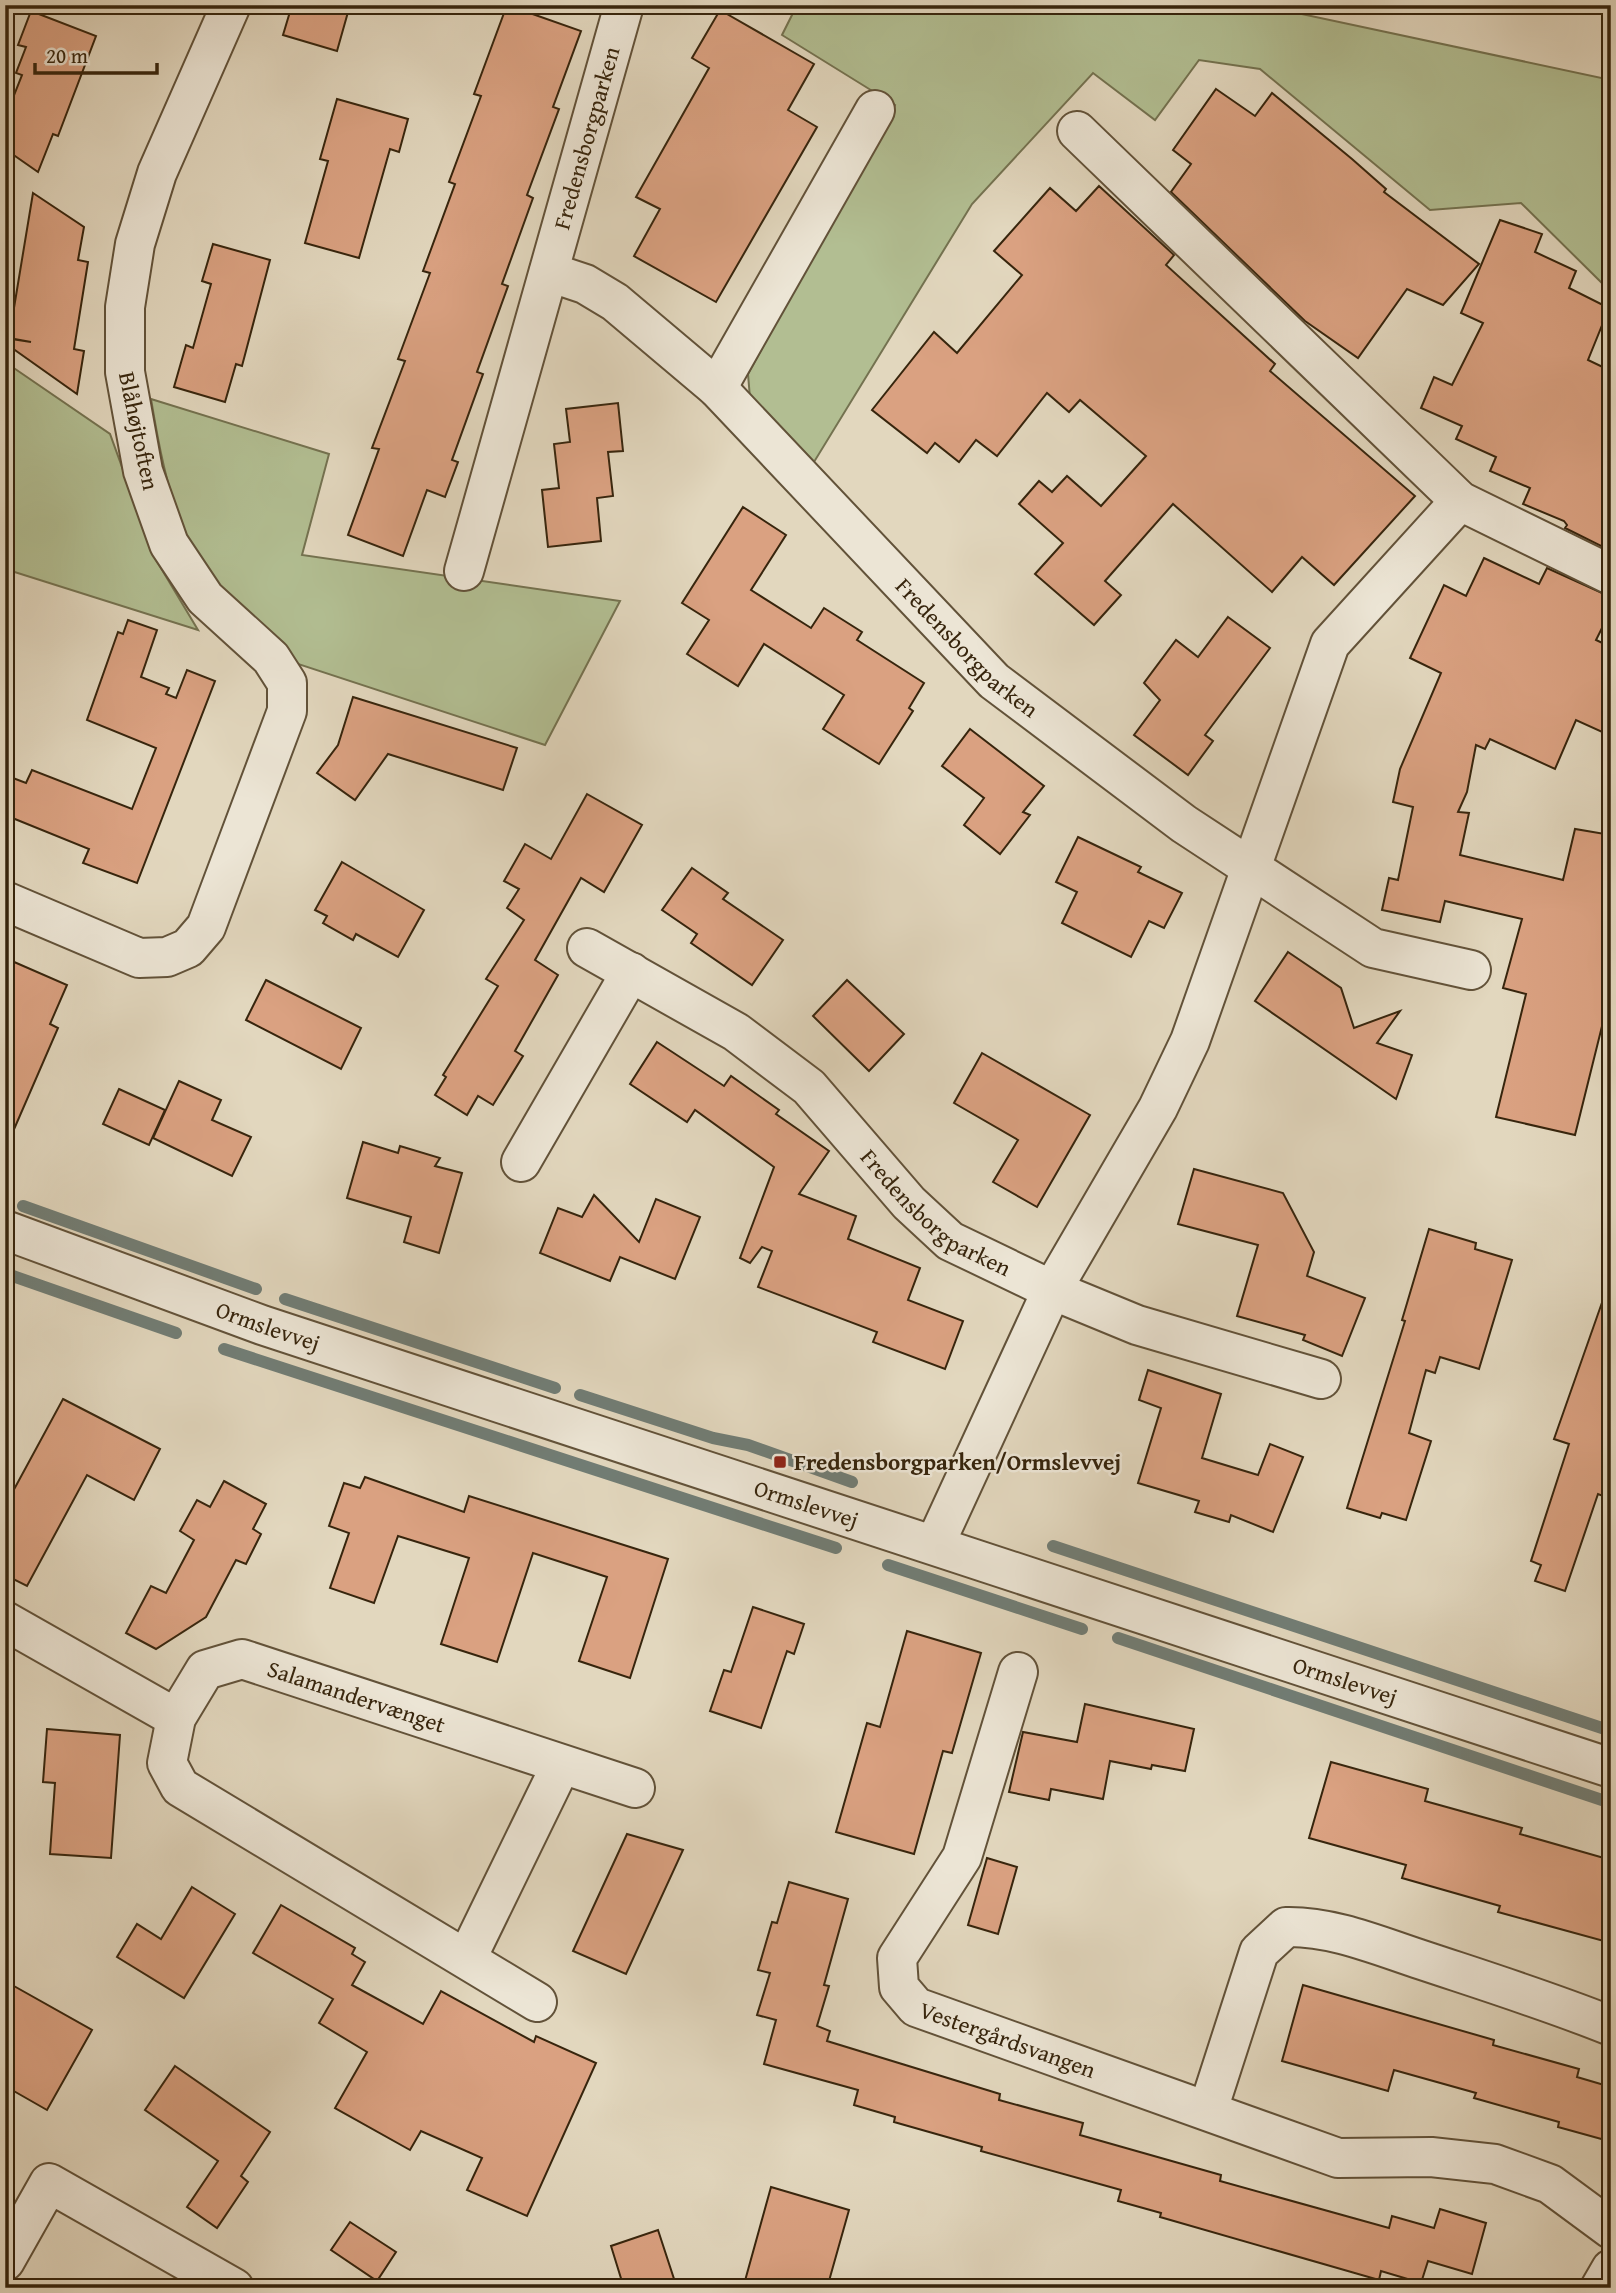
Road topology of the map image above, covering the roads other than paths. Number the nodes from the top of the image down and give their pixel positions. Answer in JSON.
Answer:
{"nodes":[{"id":1,"x":231,"y":5,"type":"edge"},
{"id":2,"x":624,"y":5,"type":"edge"},
{"id":3,"x":875,"y":110,"type":"dead end"},
{"id":4,"x":1077,"y":131,"type":"dead end"},
{"id":5,"x":548,"y":272,"type":"junction"},
{"id":6,"x":717,"y":388,"type":"junction"},
{"id":7,"x":1460,"y":501,"type":"junction"},
{"id":8,"x":464,"y":571,"type":"dead end"},
{"id":9,"x":1611,"y":575,"type":"edge"},
{"id":10,"x":1251,"y":868,"type":"junction"},
{"id":11,"x":5,"y":901,"type":"edge"},
{"id":12,"x":587,"y":948,"type":"dead end"},
{"id":13,"x":1471,"y":970,"type":"dead end"},
{"id":14,"x":631,"y":972,"type":"junction"},
{"id":15,"x":520,"y":1162,"type":"dead end"},
{"id":16,"x":5,"y":1230,"type":"edge"},
{"id":17,"x":1052,"y":1290,"type":"junction"},
{"id":18,"x":1321,"y":1379,"type":"dead end"},
{"id":19,"x":935,"y":1544,"type":"junction"},
{"id":20,"x":5,"y":1621,"type":"edge"},
{"id":21,"x":1018,"y":1672,"type":"dead end"},
{"id":22,"x":176,"y":1718,"type":"junction"},
{"id":23,"x":561,"y":1765,"type":"junction"},
{"id":24,"x":1611,"y":1768,"type":"edge"},
{"id":25,"x":635,"y":1788,"type":"dead end"},
{"id":26,"x":467,"y":1958,"type":"junction"},
{"id":27,"x":537,"y":2002,"type":"dead end"},
{"id":28,"x":1611,"y":2026,"type":"edge"},
{"id":29,"x":1208,"y":2110,"type":"junction"},
{"id":30,"x":1611,"y":2229,"type":"edge"},
{"id":31,"x":5,"y":2261,"type":"edge"},
{"id":32,"x":1611,"y":2269,"type":"edge"},
{"id":33,"x":234,"y":2288,"type":"edge"},
{"id":34,"x":1600,"y":2288,"type":"edge"}],
"edges":[{"from":1,"to":11,"type":"street","name":"Blåhøjtoften"},
{"from":2,"to":5,"type":"street","name":"Fredensborgparken"},
{"from":3,"to":6,"type":"street"},
{"from":4,"to":7,"type":"street"},
{"from":5,"to":6,"type":"street","name":"Fredensborgparken"},
{"from":5,"to":8,"type":"street","name":"Fredensborgparken"},
{"from":6,"to":10,"type":"street","name":"Fredensborgparken"},
{"from":7,"to":9,"type":"street"},
{"from":7,"to":10,"type":"street"},
{"from":10,"to":13,"type":"street","name":"Fredensborgparken"},
{"from":10,"to":17,"type":"street"},
{"from":12,"to":14,"type":"street","name":"Fredensborgparken"},
{"from":14,"to":15,"type":"street"},
{"from":14,"to":17,"type":"street","name":"Fredensborgparken"},
{"from":16,"to":19,"type":"street","name":"Ormslevvej"},
{"from":17,"to":18,"type":"street","name":"Fredensborgparken"},
{"from":17,"to":19,"type":"street"},
{"from":19,"to":24,"type":"street","name":"Ormslevvej"},
{"from":20,"to":22,"type":"street"},
{"from":21,"to":29,"type":"street","name":"Vestergårdsvangen"},
{"from":22,"to":23,"type":"street","name":"Salamandervænget"},
{"from":22,"to":26,"type":"street","name":"Salamandervænget"},
{"from":23,"to":25,"type":"street","name":"Salamandervænget"},
{"from":23,"to":26,"type":"street"},
{"from":26,"to":27,"type":"street","name":"Salamandervænget"},
{"from":28,"to":29,"type":"street"},
{"from":29,"to":30,"type":"street","name":"Vestergårdsvangen"},
{"from":31,"to":33,"type":"street"},
{"from":32,"to":34,"type":"street"}]}
